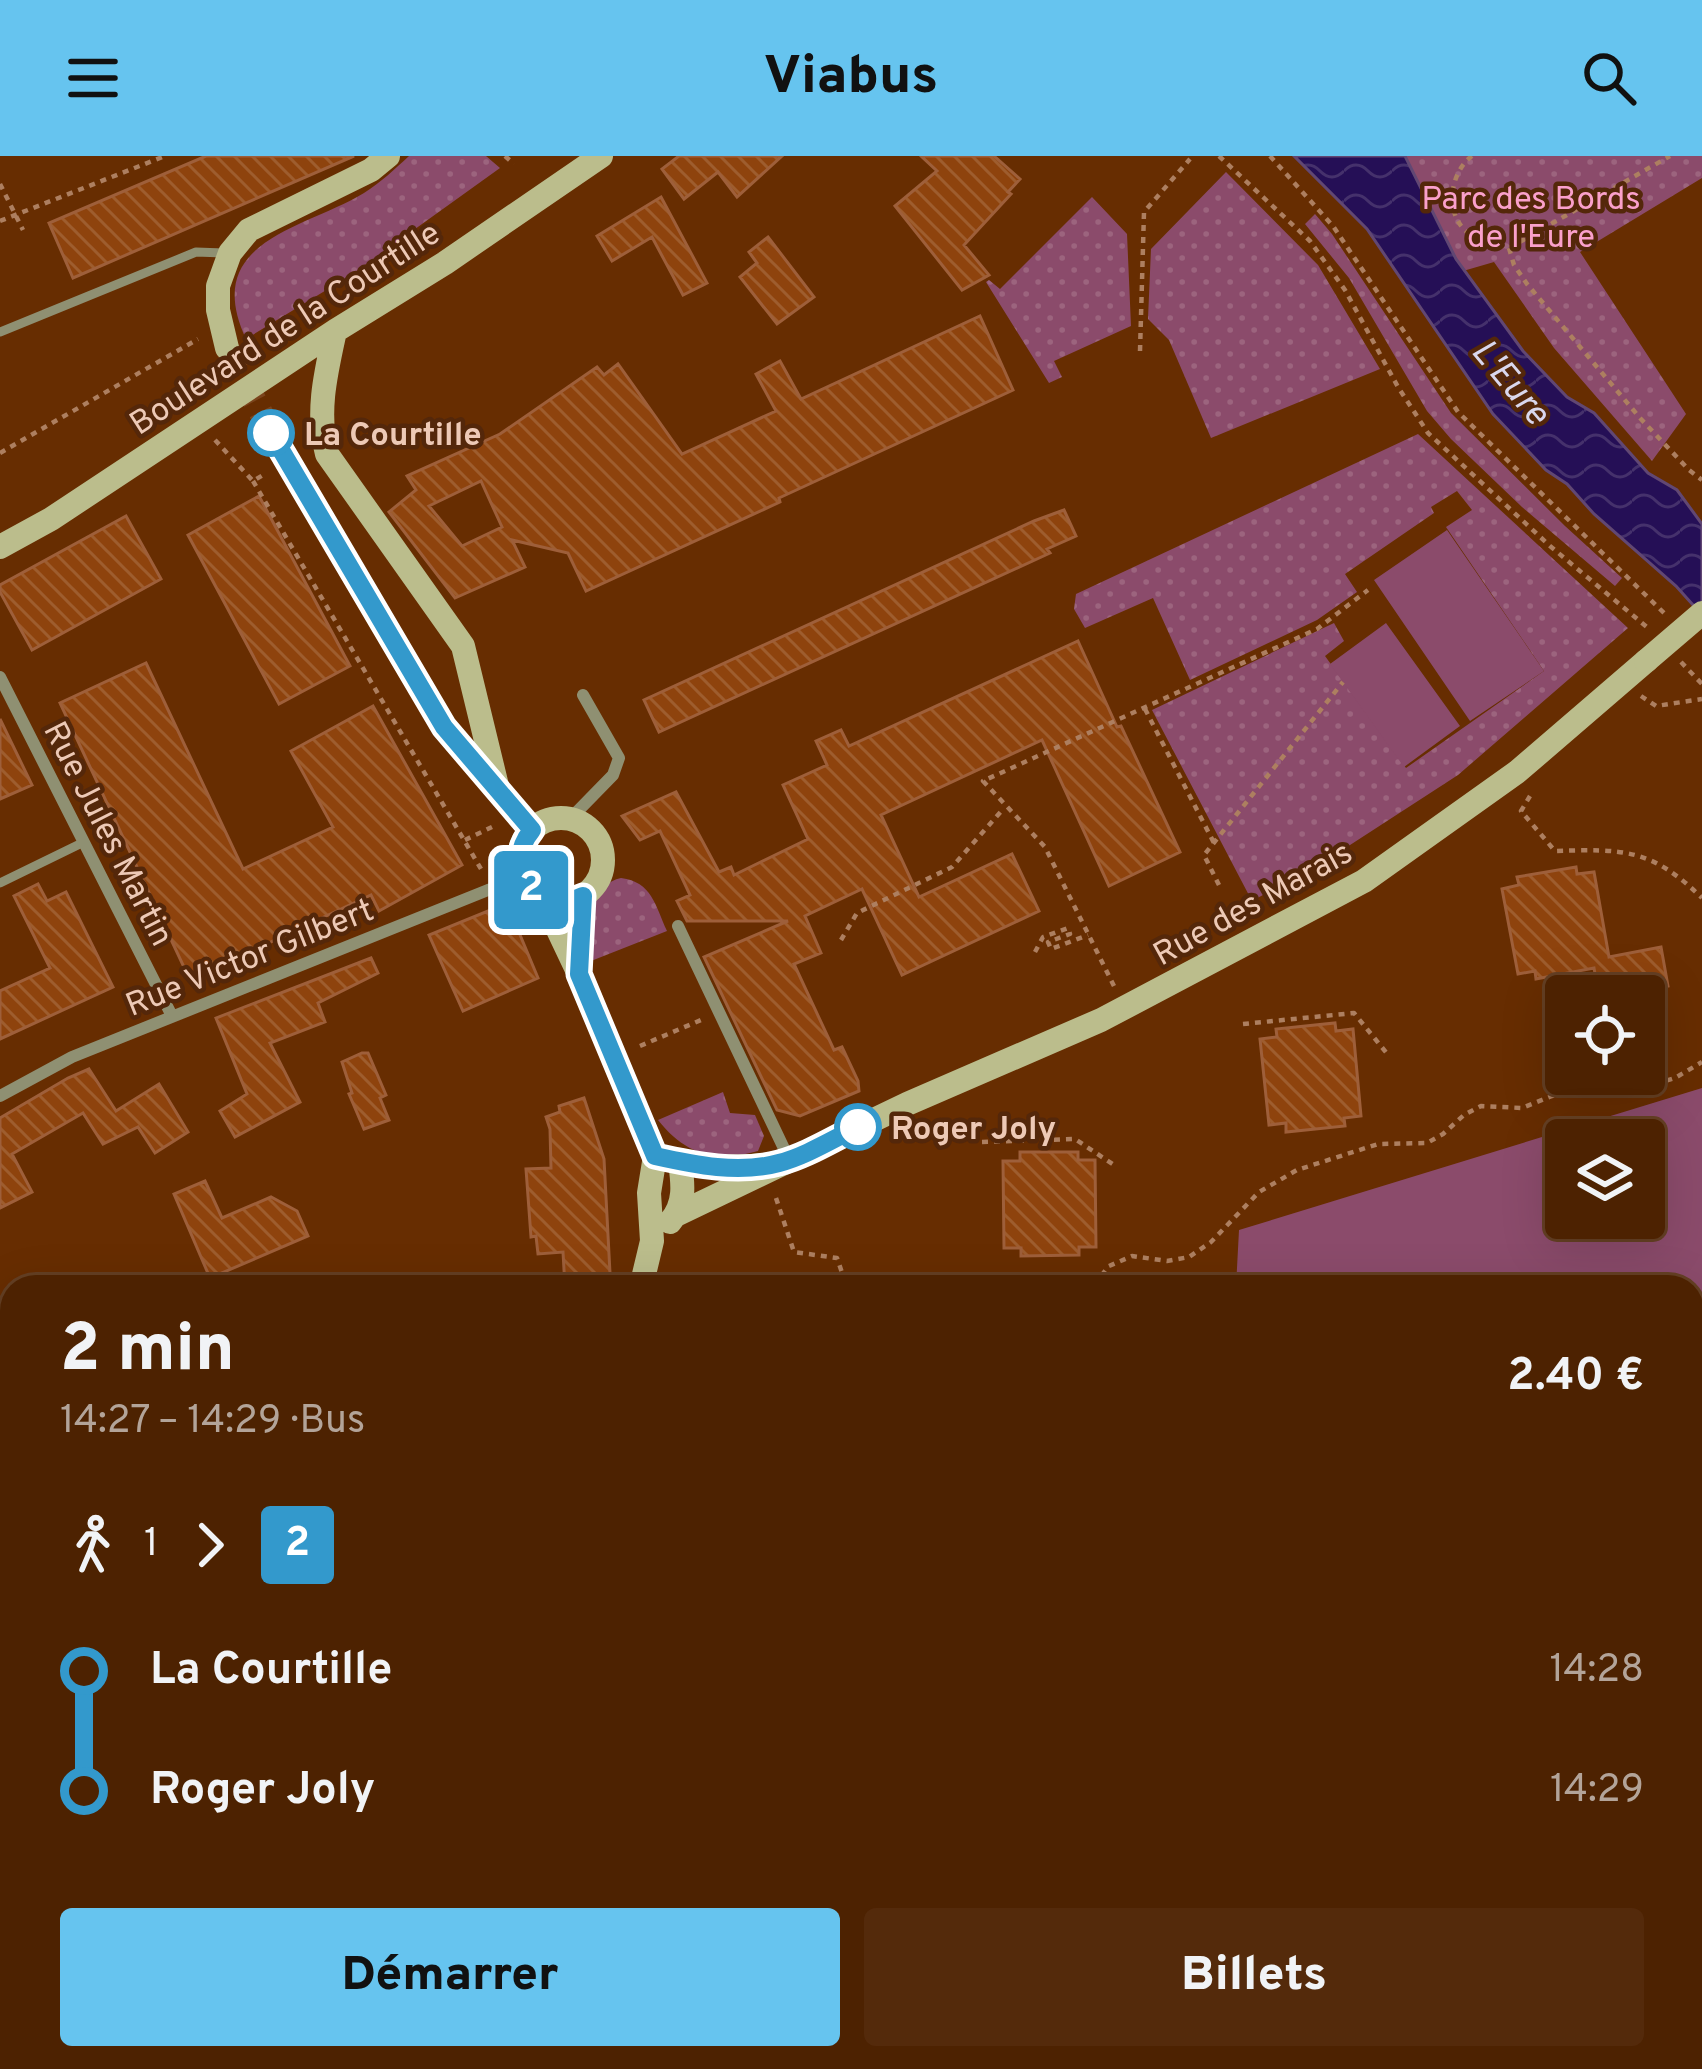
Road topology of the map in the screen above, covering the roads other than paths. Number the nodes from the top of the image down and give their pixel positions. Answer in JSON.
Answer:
{"nodes":[{"id":1,"x":601,"y":156,"type":"edge"},
{"id":2,"x":375,"y":161,"type":"edge"},
{"id":3,"x":570,"y":167,"type":"edge"},
{"id":4,"x":230,"y":253,"type":"junction"},
{"id":5,"x":335,"y":331,"type":"junction"},
{"id":6,"x":0,"y":332,"type":"edge"},
{"id":7,"x":224,"y":337,"type":"tunnel mouth"},
{"id":8,"x":270,"y":430,"type":"tunnel mouth"},
{"id":9,"x":0,"y":548,"type":"edge"},
{"id":10,"x":1702,"y":613,"type":"edge"},
{"id":11,"x":0,"y":677,"type":"edge"},
{"id":12,"x":583,"y":695,"type":"dead end"},
{"id":13,"x":498,"y":790,"type":"junction"},
{"id":14,"x":570,"y":819,"type":"junction"},
{"id":15,"x":532,"y":830,"type":"junction"},
{"id":16,"x":84,"y":842,"type":"junction"},
{"id":17,"x":523,"y":879,"type":"junction"},
{"id":18,"x":0,"y":883,"type":"edge"},
{"id":19,"x":583,"y":896,"type":"junction"},
{"id":20,"x":543,"y":898,"type":"junction"},
{"id":21,"x":678,"y":926,"type":"dead end"},
{"id":22,"x":579,"y":974,"type":"junction"},
{"id":23,"x":171,"y":1014,"type":"junction"},
{"id":24,"x":0,"y":1096,"type":"edge"},
{"id":25,"x":668,"y":1159,"type":"junction"},
{"id":26,"x":779,"y":1164,"type":"junction"},
{"id":27,"x":676,"y":1215,"type":"junction"},
{"id":28,"x":652,"y":1241,"type":"junction"},
{"id":29,"x":644,"y":1275,"type":"edge"}],
"edges":[{"from":1,"to":3,"type":"main road","name":"Boulevard de la Courtille"},
{"from":2,"to":4,"type":"main road"},
{"from":3,"to":5,"type":"main road","name":"Boulevard de la Courtille"},
{"from":4,"to":6,"type":"lane"},
{"from":4,"to":7,"type":"main road"},
{"from":5,"to":9,"type":"main road","name":"Boulevard de la Courtille"},
{"from":5,"to":13,"type":"main road"},
{"from":8,"to":13,"type":"main road"},
{"from":10,"to":26,"type":"main road","name":"Rue des Marais","bridge":true},
{"from":11,"to":16,"type":"street","name":"Rue Jules Martin"},
{"from":12,"to":14,"type":"street"},
{"from":13,"to":15,"type":"main road"},
{"from":14,"to":15,"type":"main road"},
{"from":14,"to":19,"type":"main road"},
{"from":15,"to":17,"type":"main road"},
{"from":16,"to":18,"type":"lane"},
{"from":16,"to":23,"type":"street","name":"Rue Jules Martin"},
{"from":17,"to":20,"type":"main road"},
{"from":17,"to":23,"type":"street","name":"Rue Victor Gilbert"},
{"from":19,"to":20,"type":"main road"},
{"from":19,"to":22,"type":"main road"},
{"from":20,"to":22,"type":"main road"},
{"from":21,"to":26,"type":"street"},
{"from":22,"to":25,"type":"main road"},
{"from":23,"to":24,"type":"street","name":"Rue Victor Gilbert"},
{"from":25,"to":26,"type":"main road","name":"Rue des Marais"},
{"from":25,"to":27,"type":"main road"},
{"from":25,"to":28,"type":"main road"},
{"from":26,"to":27,"type":"main road","name":"Rue des Marais"},
{"from":27,"to":28,"type":"main road"},
{"from":28,"to":29,"type":"main road"}]}
